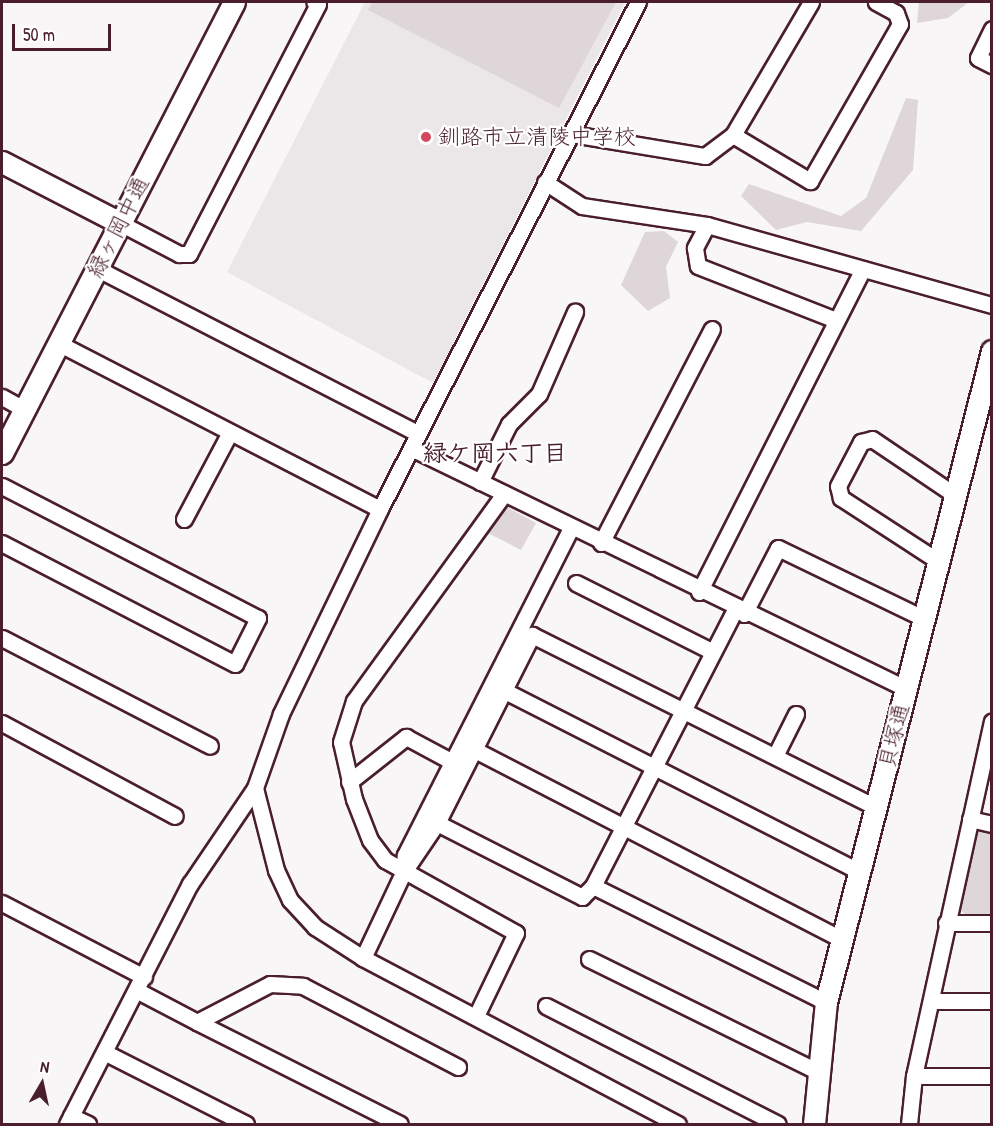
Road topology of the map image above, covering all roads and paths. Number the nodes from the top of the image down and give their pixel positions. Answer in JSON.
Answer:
{"nodes":[{"id":1,"x":234,"y":2,"type":"edge"},
{"id":2,"x":314,"y":2,"type":"edge"},
{"id":3,"x":638,"y":2,"type":"edge"},
{"id":4,"x":811,"y":2,"type":"edge"},
{"id":5,"x":876,"y":2,"type":"edge"},
{"id":6,"x":992,"y":29,"type":"edge"},
{"id":7,"x":992,"y":64,"type":"edge"},
{"id":8,"x":572,"y":134,"type":"junction"},
{"id":9,"x":733,"y":135,"type":"junction"},
{"id":10,"x":2,"y":162,"type":"edge"},
{"id":11,"x":545,"y":182,"type":"junction"},
{"id":12,"x":120,"y":223,"type":"junction"},
{"id":13,"x":707,"y":225,"type":"junction"},
{"id":14,"x":96,"y":268,"type":"junction"},
{"id":15,"x":863,"y":269,"type":"junction"},
{"id":16,"x":992,"y":305,"type":"edge"},
{"id":17,"x":575,"y":312,"type":"dead end"},
{"id":18,"x":836,"y":320,"type":"junction"},
{"id":19,"x":712,"y":329,"type":"dead end"},
{"id":20,"x":58,"y":343,"type":"junction"},
{"id":21,"x":992,"y":351,"type":"edge"},
{"id":22,"x":2,"y":397,"type":"edge"},
{"id":23,"x":24,"y":409,"type":"junction"},
{"id":24,"x":230,"y":432,"type":"junction"},
{"id":25,"x":417,"y":433,"type":"junction"},
{"id":26,"x":411,"y":448,"type":"junction"},
{"id":27,"x":2,"y":453,"type":"edge"},
{"id":28,"x":480,"y":482,"type":"junction"},
{"id":29,"x":2,"y":486,"type":"edge"},
{"id":30,"x":504,"y":494,"type":"junction"},
{"id":31,"x":955,"y":495,"type":"junction"},
{"id":32,"x":380,"y":509,"type":"junction"},
{"id":33,"x":184,"y":519,"type":"dead end"},
{"id":34,"x":571,"y":528,"type":"junction"},
{"id":35,"x":2,"y":543,"type":"edge"},
{"id":36,"x":601,"y":543,"type":"junction"},
{"id":37,"x":938,"y":561,"type":"junction"},
{"id":38,"x":576,"y":583,"type":"dead end"},
{"id":39,"x":699,"y":592,"type":"junction"},
{"id":40,"x":740,"y":612,"type":"junction"},
{"id":41,"x":923,"y":618,"type":"junction"},
{"id":42,"x":2,"y":638,"type":"edge"},
{"id":43,"x":713,"y":652,"type":"junction"},
{"id":44,"x":905,"y":688,"type":"junction"},
{"id":45,"x":503,"y":690,"type":"junction"},
{"id":46,"x":682,"y":710,"type":"junction"},
{"id":47,"x":796,"y":714,"type":"dead end"},
{"id":48,"x":2,"y":723,"type":"edge"},
{"id":49,"x":990,"y":731,"type":"edge"},
{"id":50,"x":210,"y":746,"type":"dead end"},
{"id":51,"x":475,"y":750,"type":"junction"},
{"id":52,"x":775,"y":756,"type":"junction"},
{"id":53,"x":451,"y":762,"type":"junction"},
{"id":54,"x":654,"y":768,"type":"junction"},
{"id":55,"x":349,"y":782,"type":"junction"},
{"id":56,"x":255,"y":788,"type":"junction"},
{"id":57,"x":876,"y":807,"type":"junction"},
{"id":58,"x":175,"y":816,"type":"dead end"},
{"id":59,"x":970,"y":819,"type":"junction"},
{"id":60,"x":437,"y":823,"type":"junction"},
{"id":61,"x":992,"y":824,"type":"edge"},
{"id":62,"x":622,"y":827,"type":"junction"},
{"id":63,"x":859,"y":872,"type":"junction"},
{"id":64,"x":403,"y":873,"type":"junction"},
{"id":65,"x":594,"y":886,"type":"junction"},
{"id":66,"x":2,"y":903,"type":"edge"},
{"id":67,"x":946,"y":923,"type":"junction"},
{"id":68,"x":992,"y":923,"type":"edge"},
{"id":69,"x":841,"y":939,"type":"junction"},
{"id":70,"x":363,"y":958,"type":"junction"},
{"id":71,"x":589,"y":960,"type":"dead end"},
{"id":72,"x":141,"y":984,"type":"junction"},
{"id":73,"x":992,"y":1000,"type":"edge"},
{"id":74,"x":932,"y":1001,"type":"junction"},
{"id":75,"x":826,"y":1002,"type":"junction"},
{"id":76,"x":546,"y":1006,"type":"dead end"},
{"id":77,"x":476,"y":1016,"type":"junction"},
{"id":78,"x":197,"y":1022,"type":"junction"},
{"id":79,"x":106,"y":1053,"type":"junction"},
{"id":80,"x":458,"y":1067,"type":"dead end"},
{"id":81,"x":815,"y":1070,"type":"junction"},
{"id":82,"x":914,"y":1076,"type":"junction"},
{"id":83,"x":992,"y":1076,"type":"edge"},
{"id":84,"x":69,"y":1120,"type":"edge"},
{"id":85,"x":88,"y":1125,"type":"edge"},
{"id":86,"x":246,"y":1125,"type":"edge"},
{"id":87,"x":400,"y":1125,"type":"edge"},
{"id":88,"x":678,"y":1125,"type":"edge"},
{"id":89,"x":778,"y":1125,"type":"edge"},
{"id":90,"x":814,"y":1125,"type":"edge"},
{"id":91,"x":909,"y":1125,"type":"edge"}],
"edges":[{"from":1,"to":12,"type":"street","name":"緑ヶ岡中通"},
{"from":2,"to":12,"type":"street"},
{"from":3,"to":8,"type":"street"},
{"from":4,"to":9,"type":"street"},
{"from":5,"to":9,"type":"street"},
{"from":6,"to":7,"type":"street"},
{"from":8,"to":9,"type":"street"},
{"from":8,"to":11,"type":"street"},
{"from":10,"to":12,"type":"street"},
{"from":11,"to":13,"type":"street"},
{"from":11,"to":25,"type":"street"},
{"from":12,"to":14,"type":"street","name":"緑ヶ岡中通"},
{"from":13,"to":15,"type":"street"},
{"from":13,"to":18,"type":"street"},
{"from":14,"to":20,"type":"street","name":"緑ヶ岡中通"},
{"from":14,"to":25,"type":"street"},
{"from":15,"to":16,"type":"street"},
{"from":15,"to":18,"type":"street"},
{"from":17,"to":28,"type":"street"},
{"from":18,"to":39,"type":"street"},
{"from":19,"to":36,"type":"street"},
{"from":20,"to":23,"type":"street","name":"緑ヶ岡中通"},
{"from":20,"to":24,"type":"street"},
{"from":21,"to":31,"type":"street","name":"貝塚通"},
{"from":22,"to":23,"type":"street"},
{"from":23,"to":27,"type":"street","name":"緑ヶ岡中通"},
{"from":24,"to":32,"type":"street"},
{"from":24,"to":33,"type":"street"},
{"from":25,"to":26,"type":"street"},
{"from":26,"to":28,"type":"street"},
{"from":26,"to":32,"type":"street"},
{"from":28,"to":30,"type":"street"},
{"from":29,"to":35,"type":"street"},
{"from":30,"to":34,"type":"street"},
{"from":30,"to":55,"type":"street"},
{"from":31,"to":37,"type":"street","name":"貝塚通"},
{"from":31,"to":37,"type":"street"},
{"from":32,"to":56,"type":"street"},
{"from":34,"to":36,"type":"street"},
{"from":34,"to":53,"type":"street"},
{"from":36,"to":39,"type":"street"},
{"from":37,"to":41,"type":"street","name":"貝塚通"},
{"from":38,"to":43,"type":"street"},
{"from":39,"to":40,"type":"street"},
{"from":40,"to":41,"type":"street"},
{"from":40,"to":43,"type":"street"},
{"from":40,"to":44,"type":"street"},
{"from":41,"to":44,"type":"street","name":"貝塚通"},
{"from":42,"to":50,"type":"street"},
{"from":43,"to":46,"type":"street"},
{"from":44,"to":57,"type":"street","name":"貝塚通"},
{"from":45,"to":46,"type":"street"},
{"from":45,"to":51,"type":"street"},
{"from":45,"to":54,"type":"street"},
{"from":46,"to":52,"type":"street"},
{"from":46,"to":54,"type":"street"},
{"from":47,"to":52,"type":"street"},
{"from":48,"to":58,"type":"street"},
{"from":49,"to":59,"type":"street"},
{"from":51,"to":60,"type":"street"},
{"from":51,"to":62,"type":"street"},
{"from":52,"to":57,"type":"street"},
{"from":53,"to":55,"type":"street"},
{"from":53,"to":64,"type":"street"},
{"from":54,"to":62,"type":"street"},
{"from":54,"to":63,"type":"street"},
{"from":55,"to":64,"type":"street"},
{"from":56,"to":70,"type":"street"},
{"from":56,"to":72,"type":"street"},
{"from":57,"to":63,"type":"street","name":"貝塚通"},
{"from":59,"to":61,"type":"street"},
{"from":59,"to":67,"type":"street"},
{"from":60,"to":64,"type":"street"},
{"from":60,"to":65,"type":"street"},
{"from":62,"to":65,"type":"street"},
{"from":62,"to":69,"type":"street"},
{"from":63,"to":69,"type":"street","name":"貝塚通"},
{"from":64,"to":70,"type":"street"},
{"from":64,"to":77,"type":"street"},
{"from":65,"to":75,"type":"street"},
{"from":66,"to":72,"type":"street"},
{"from":67,"to":68,"type":"street"},
{"from":67,"to":74,"type":"street"},
{"from":69,"to":75,"type":"street","name":"貝塚通"},
{"from":70,"to":77,"type":"street"},
{"from":71,"to":81,"type":"street"},
{"from":72,"to":78,"type":"street"},
{"from":72,"to":79,"type":"street"},
{"from":73,"to":74,"type":"street"},
{"from":74,"to":82,"type":"street"},
{"from":75,"to":81,"type":"street","name":"貝塚通"},
{"from":76,"to":89,"type":"street"},
{"from":77,"to":88,"type":"street"},
{"from":78,"to":80,"type":"street"},
{"from":78,"to":87,"type":"street"},
{"from":79,"to":84,"type":"street"},
{"from":79,"to":86,"type":"street"},
{"from":81,"to":90,"type":"street","name":"貝塚通"},
{"from":82,"to":83,"type":"street"},
{"from":82,"to":91,"type":"street"},
{"from":84,"to":85,"type":"street"}]}
